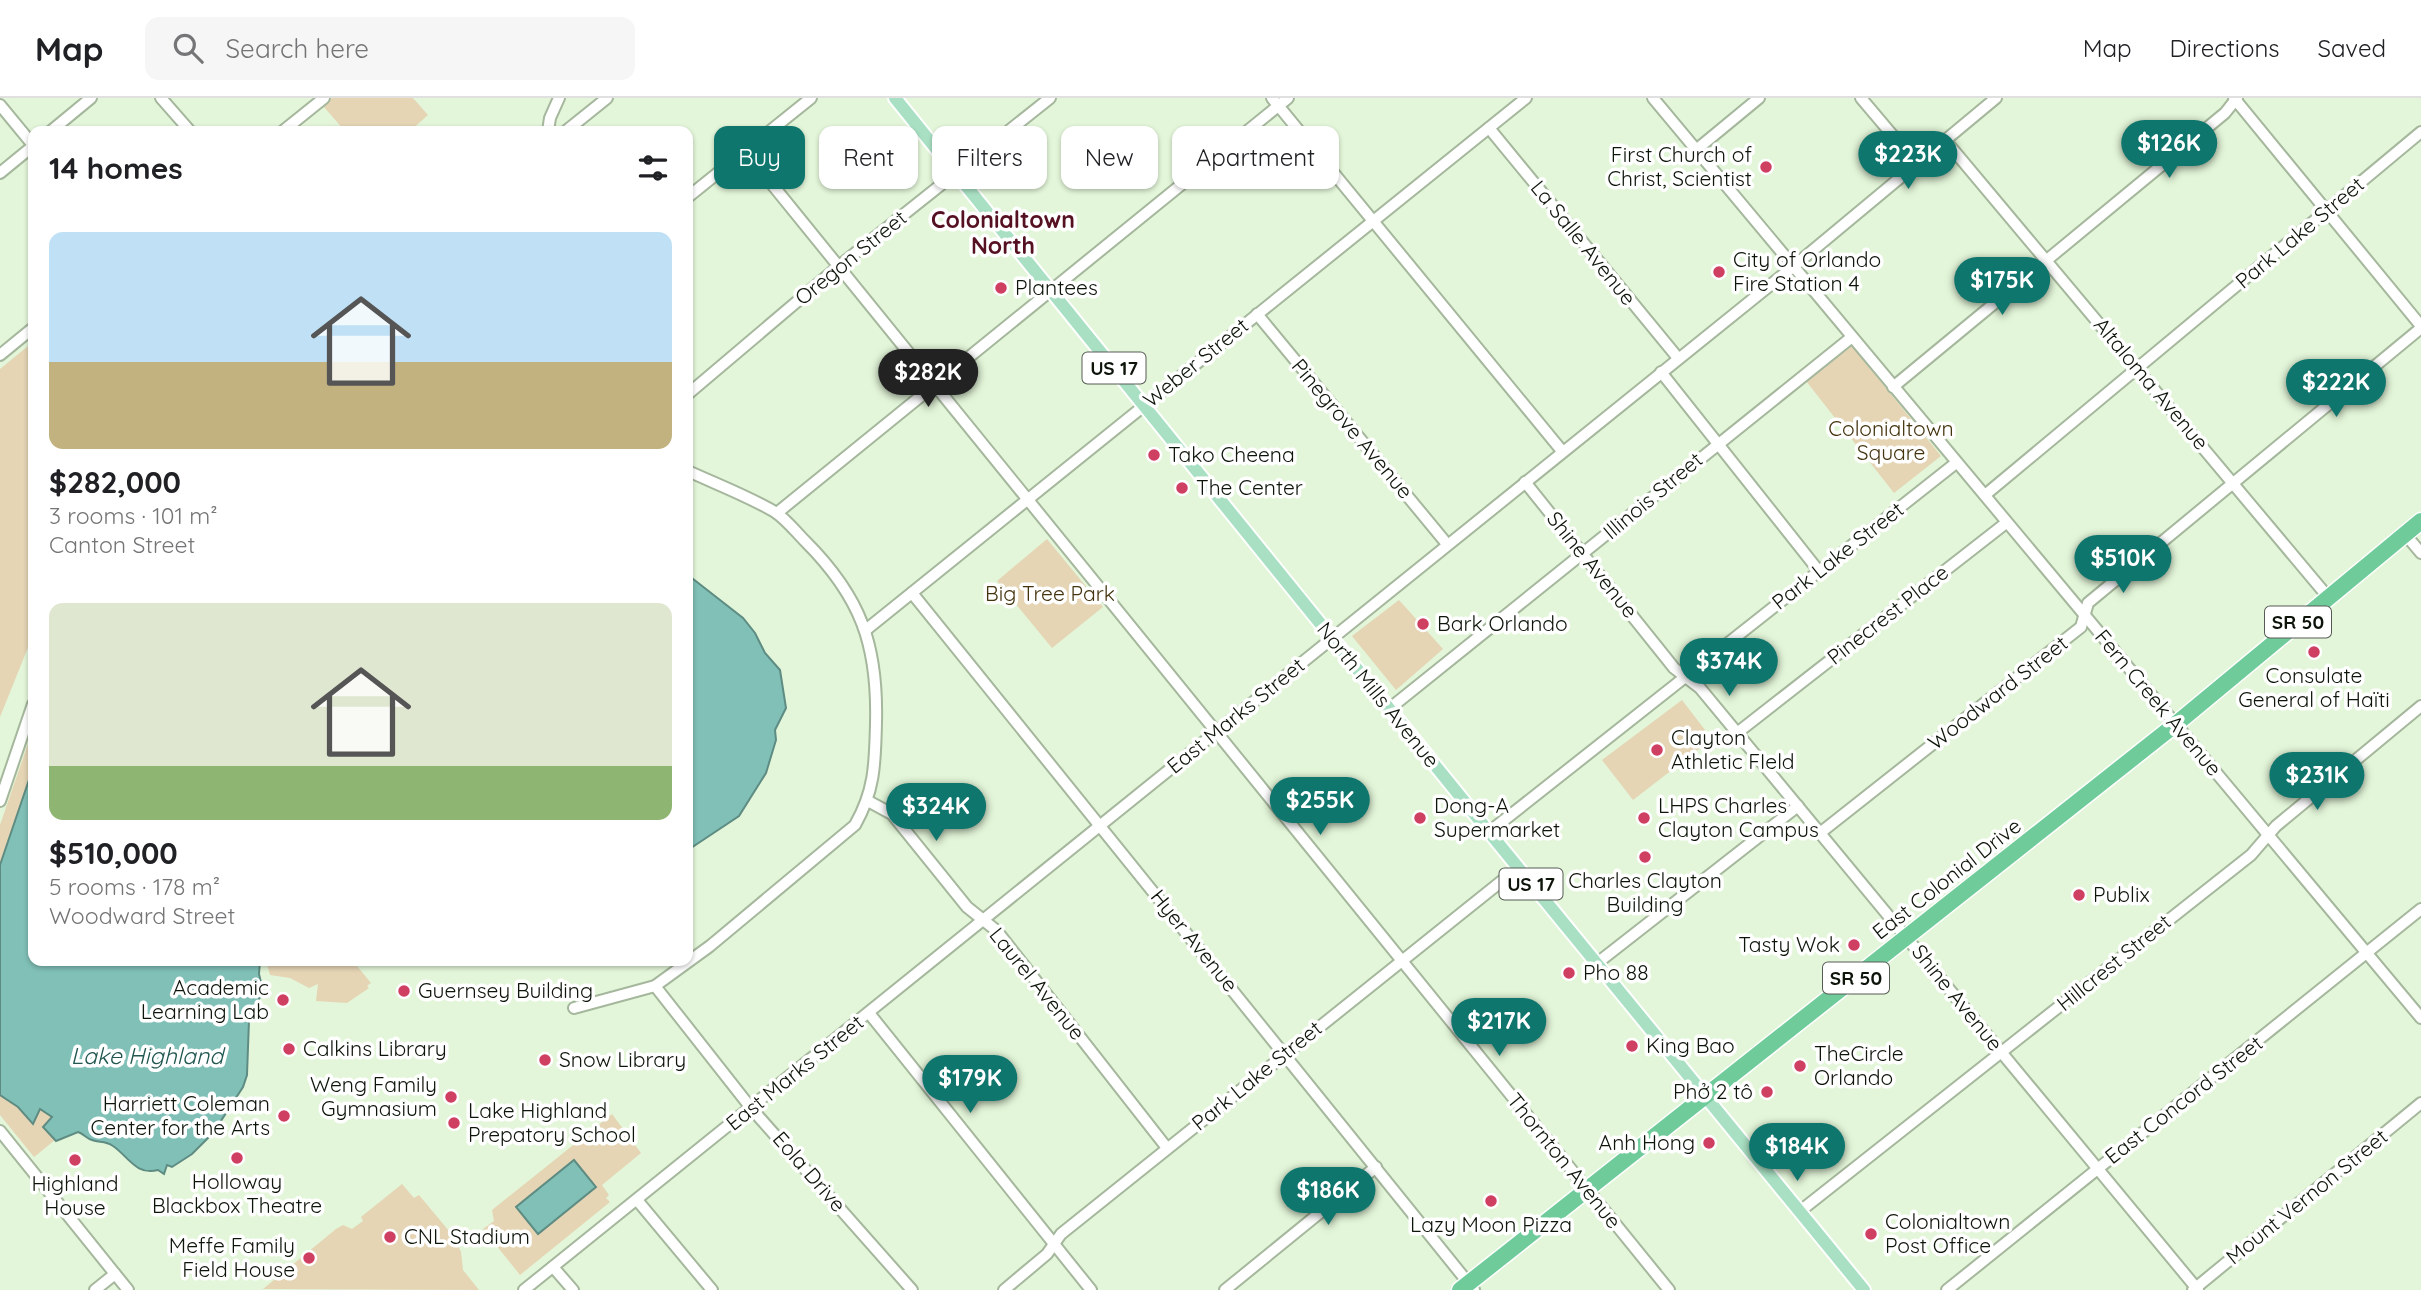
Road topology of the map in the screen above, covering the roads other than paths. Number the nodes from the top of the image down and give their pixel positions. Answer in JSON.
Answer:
{"nodes":[{"id":1,"x":91,"y":98,"type":"edge"},
{"id":2,"x":161,"y":98,"type":"edge"},
{"id":3,"x":324,"y":98,"type":"edge"},
{"id":4,"x":559,"y":98,"type":"edge"},
{"id":5,"x":607,"y":98,"type":"edge"},
{"id":6,"x":811,"y":98,"type":"edge"},
{"id":7,"x":895,"y":98,"type":"edge"},
{"id":8,"x":1050,"y":98,"type":"edge"},
{"id":9,"x":1526,"y":98,"type":"edge"},
{"id":10,"x":1653,"y":98,"type":"edge"},
{"id":11,"x":1759,"y":98,"type":"edge"},
{"id":12,"x":1861,"y":98,"type":"edge"},
{"id":13,"x":1996,"y":98,"type":"edge"},
{"id":14,"x":2236,"y":99,"type":"edge"},
{"id":15,"x":1279,"y":101,"type":"edge"},
{"id":16,"x":0,"y":105,"type":"edge"},
{"id":17,"x":57,"y":126,"type":"edge"},
{"id":18,"x":186,"y":126,"type":"edge"},
{"id":19,"x":289,"y":126,"type":"edge"},
{"id":20,"x":549,"y":126,"type":"edge"},
{"id":21,"x":572,"y":126,"type":"edge"},
{"id":22,"x":776,"y":126,"type":"edge"},
{"id":23,"x":1016,"y":126,"type":"edge"},
{"id":24,"x":1489,"y":128,"type":"junction"},
{"id":25,"x":2421,"y":132,"type":"edge"},
{"id":26,"x":28,"y":139,"type":"edge"},
{"id":27,"x":1945,"y":140,"type":"junction"},
{"id":28,"x":932,"y":143,"type":"edge"},
{"id":29,"x":28,"y":149,"type":"edge"},
{"id":30,"x":1696,"y":150,"type":"junction"},
{"id":31,"x":1916,"y":163,"type":"junction"},
{"id":32,"x":0,"y":173,"type":"edge"},
{"id":33,"x":714,"y":176,"type":"edge"},
{"id":34,"x":776,"y":189,"type":"edge"},
{"id":35,"x":938,"y":189,"type":"edge"},
{"id":36,"x":969,"y":189,"type":"edge"},
{"id":37,"x":693,"y":193,"type":"edge"},
{"id":38,"x":2328,"y":211,"type":"junction"},
{"id":39,"x":1372,"y":222,"type":"junction"},
{"id":40,"x":2046,"y":260,"type":"junction"},
{"id":41,"x":1794,"y":266,"type":"junction"},
{"id":42,"x":839,"y":267,"type":"junction"},
{"id":43,"x":1050,"y":290,"type":"junction"},
{"id":44,"x":1257,"y":314,"type":"junction"},
{"id":45,"x":2421,"y":327,"type":"edge"},
{"id":46,"x":28,"y":332,"type":"edge"},
{"id":47,"x":1852,"y":337,"type":"junction"},
{"id":48,"x":0,"y":355,"type":"edge"},
{"id":49,"x":1678,"y":358,"type":"junction"},
{"id":50,"x":2137,"y":368,"type":"junction"},
{"id":51,"x":1661,"y":372,"type":"junction"},
{"id":52,"x":933,"y":385,"type":"junction"},
{"id":53,"x":1893,"y":387,"type":"junction"},
{"id":54,"x":693,"y":390,"type":"edge"},
{"id":55,"x":1144,"y":405,"type":"junction"},
{"id":56,"x":1717,"y":444,"type":"junction"},
{"id":57,"x":1562,"y":451,"type":"junction"},
{"id":58,"x":1956,"y":463,"type":"junction"},
{"id":59,"x":693,"y":473,"type":"edge"},
{"id":60,"x":1525,"y":482,"type":"junction"},
{"id":61,"x":2234,"y":483,"type":"junction"},
{"id":62,"x":1985,"y":495,"type":"junction"},
{"id":63,"x":1028,"y":501,"type":"junction"},
{"id":64,"x":777,"y":513,"type":"junction"},
{"id":65,"x":2421,"y":522,"type":"edge"},
{"id":66,"x":2006,"y":523,"type":"junction"},
{"id":67,"x":2405,"y":534,"type":"junction"},
{"id":68,"x":1447,"y":544,"type":"junction"},
{"id":69,"x":2421,"y":553,"type":"edge"},
{"id":70,"x":1584,"y":554,"type":"junction"},
{"id":71,"x":1818,"y":570,"type":"junction"},
{"id":72,"x":912,"y":593,"type":"junction"},
{"id":73,"x":2328,"y":597,"type":"junction"},
{"id":74,"x":2085,"y":615,"type":"junction"},
{"id":75,"x":867,"y":629,"type":"junction"},
{"id":76,"x":1331,"y":639,"type":"junction"},
{"id":77,"x":1687,"y":678,"type":"junction"},
{"id":78,"x":2421,"y":706,"type":"edge"},
{"id":79,"x":1389,"y":709,"type":"junction"},
{"id":80,"x":28,"y":719,"type":"edge"},
{"id":81,"x":2176,"y":724,"type":"junction"},
{"id":82,"x":1216,"y":733,"type":"junction"},
{"id":83,"x":1737,"y":733,"type":"junction"},
{"id":84,"x":0,"y":801,"type":"edge"},
{"id":85,"x":868,"y":801,"type":"junction"},
{"id":86,"x":1798,"y":806,"type":"junction"},
{"id":87,"x":1100,"y":826,"type":"junction"},
{"id":88,"x":1489,"y":832,"type":"junction"},
{"id":89,"x":1820,"y":833,"type":"junction"},
{"id":90,"x":2268,"y":836,"type":"junction"},
{"id":91,"x":1518,"y":869,"type":"junction"},
{"id":92,"x":2421,"y":909,"type":"edge"},
{"id":93,"x":983,"y":920,"type":"junction"},
{"id":94,"x":1907,"y":937,"type":"junction"},
{"id":95,"x":2368,"y":954,"type":"junction"},
{"id":96,"x":693,"y":958,"type":"edge"},
{"id":97,"x":1400,"y":961,"type":"junction"},
{"id":98,"x":1596,"y":964,"type":"junction"},
{"id":99,"x":682,"y":966,"type":"edge"},
{"id":100,"x":655,"y":986,"type":"junction"},
{"id":101,"x":574,"y":1008,"type":"dead end"},
{"id":102,"x":869,"y":1013,"type":"junction"},
{"id":103,"x":2421,"y":1018,"type":"edge"},
{"id":104,"x":1285,"y":1053,"type":"junction"},
{"id":105,"x":2001,"y":1053,"type":"junction"},
{"id":106,"x":1705,"y":1098,"type":"junction"},
{"id":107,"x":2421,"y":1103,"type":"edge"},
{"id":108,"x":751,"y":1108,"type":"junction"},
{"id":109,"x":0,"y":1131,"type":"edge"},
{"id":110,"x":1167,"y":1148,"type":"junction"},
{"id":111,"x":1376,"y":1167,"type":"junction"},
{"id":112,"x":2096,"y":1169,"type":"junction"},
{"id":113,"x":1587,"y":1191,"type":"junction"},
{"id":114,"x":637,"y":1200,"type":"junction"},
{"id":115,"x":1799,"y":1212,"type":"junction"},
{"id":116,"x":1054,"y":1243,"type":"junction"},
{"id":117,"x":553,"y":1267,"type":"junction"},
{"id":118,"x":115,"y":1273,"type":"junction"},
{"id":119,"x":1468,"y":1288,"type":"edge"},
{"id":120,"x":2196,"y":1289,"type":"edge"},
{"id":121,"x":95,"y":1290,"type":"edge"},
{"id":122,"x":128,"y":1290,"type":"edge"},
{"id":123,"x":524,"y":1290,"type":"edge"},
{"id":124,"x":573,"y":1290,"type":"edge"},
{"id":125,"x":712,"y":1290,"type":"edge"},
{"id":126,"x":912,"y":1290,"type":"edge"},
{"id":127,"x":1004,"y":1290,"type":"edge"},
{"id":128,"x":1091,"y":1290,"type":"edge"},
{"id":129,"x":1225,"y":1290,"type":"edge"},
{"id":130,"x":1669,"y":1290,"type":"edge"},
{"id":131,"x":1864,"y":1290,"type":"edge"},
{"id":132,"x":1947,"y":1290,"type":"edge"}],
"edges":[{"from":1,"to":17,"type":"street"},
{"from":2,"to":18,"type":"street"},
{"from":3,"to":19,"type":"street"},
{"from":4,"to":20,"type":"street"},
{"from":5,"to":21,"type":"street"},
{"from":6,"to":22,"type":"street"},
{"from":7,"to":28,"type":"main road","name":"North Mills Avenue","number":"US 17"},
{"from":8,"to":23,"type":"street","name":"Oregon Street"},
{"from":9,"to":24,"type":"street","name":"Weber Street"},
{"from":10,"to":30,"type":"street","name":"Fern Creek Avenue"},
{"from":11,"to":30,"type":"street"},
{"from":12,"to":31,"type":"street"},
{"from":13,"to":27,"type":"street","name":"East Marks Street"},
{"from":14,"to":38,"type":"street"},
{"from":14,"to":40,"type":"street"},
{"from":15,"to":39,"type":"street"},
{"from":15,"to":43,"type":"street"},
{"from":16,"to":26,"type":"street"},
{"from":24,"to":39,"type":"street","name":"Weber Street"},
{"from":24,"to":49,"type":"street","name":"La Salle Avenue"},
{"from":25,"to":38,"type":"street","name":"Park Lake Street"},
{"from":27,"to":31,"type":"street","name":"East Marks Street"},
{"from":27,"to":40,"type":"street","name":"Altaloma Avenue"},
{"from":29,"to":32,"type":"street"},
{"from":30,"to":41,"type":"street","name":"Fern Creek Avenue"},
{"from":31,"to":41,"type":"street","name":"East Marks Street"},
{"from":33,"to":37,"type":"street"},
{"from":34,"to":42,"type":"street","name":"Thornton Avenue"},
{"from":35,"to":42,"type":"street","name":"Oregon Street"},
{"from":36,"to":43,"type":"main road","name":"North Mills Avenue","number":"US 17"},
{"from":38,"to":45,"type":"street"},
{"from":38,"to":50,"type":"street","name":"Park Lake Street"},
{"from":39,"to":44,"type":"street","name":"Weber Street"},
{"from":39,"to":57,"type":"street"},
{"from":40,"to":50,"type":"street","name":"Altaloma Avenue"},
{"from":40,"to":53,"type":"street"},
{"from":41,"to":47,"type":"street","name":"Fern Creek Avenue"},
{"from":41,"to":49,"type":"street","name":"East Marks Street"},
{"from":42,"to":52,"type":"street","name":"Thornton Avenue"},
{"from":42,"to":54,"type":"street","name":"Oregon Street"},
{"from":43,"to":52,"type":"street"},
{"from":43,"to":55,"type":"main road","name":"North Mills Avenue","number":"US 17"},
{"from":44,"to":55,"type":"street","name":"Weber Street"},
{"from":44,"to":68,"type":"street","name":"Pinegrove Avenue"},
{"from":45,"to":61,"type":"street","name":"Woodward Street"},
{"from":46,"to":48,"type":"street"},
{"from":47,"to":53,"type":"street","name":"Fern Creek Avenue"},
{"from":47,"to":56,"type":"street","name":"Illinois Street"},
{"from":49,"to":51,"type":"street","name":"East Marks Street"},
{"from":50,"to":61,"type":"street","name":"Altaloma Avenue"},
{"from":50,"to":62,"type":"street","name":"Park Lake Street"},
{"from":51,"to":56,"type":"street"},
{"from":51,"to":57,"type":"street","name":"East Marks Street"},
{"from":52,"to":63,"type":"street","name":"Thornton Avenue"},
{"from":52,"to":64,"type":"street"},
{"from":53,"to":58,"type":"street","name":"Fern Creek Avenue"},
{"from":55,"to":63,"type":"street","name":"Weber Street"},
{"from":55,"to":76,"type":"main road","name":"North Mills Avenue","number":"US 17"},
{"from":56,"to":70,"type":"street","name":"Illinois Street"},
{"from":56,"to":71,"type":"street"},
{"from":57,"to":60,"type":"street","name":"East Marks Street"},
{"from":58,"to":62,"type":"street","name":"Fern Creek Avenue"},
{"from":58,"to":71,"type":"street","name":"Park Lake Street"},
{"from":59,"to":64,"type":"street"},
{"from":60,"to":68,"type":"street","name":"East Marks Street"},
{"from":60,"to":70,"type":"street","name":"Shine Avenue"},
{"from":61,"to":73,"type":"street","name":"Altaloma Avenue"},
{"from":61,"to":74,"type":"street","name":"Woodward Street"},
{"from":62,"to":66,"type":"street","name":"Fern Creek Avenue"},
{"from":63,"to":72,"type":"street","name":"Weber Street"},
{"from":63,"to":82,"type":"street","name":"Thornton Avenue"},
{"from":64,"to":75,"type":"street"},
{"from":65,"to":67,"type":"highway","name":"East Colonial Drive","number":"SR 50"},
{"from":66,"to":74,"type":"street","name":"Fern Creek Avenue"},
{"from":66,"to":83,"type":"street","name":"Pinecrest Place"},
{"from":67,"to":69,"type":"street"},
{"from":67,"to":73,"type":"highway","name":"East Colonial Drive","number":"SR 50"},
{"from":68,"to":76,"type":"street","name":"East Marks Street"},
{"from":70,"to":77,"type":"street","name":"Shine Avenue"},
{"from":70,"to":79,"type":"street","name":"Illinois Street"},
{"from":71,"to":77,"type":"street","name":"Park Lake Street"},
{"from":72,"to":75,"type":"street","name":"Weber Street"},
{"from":72,"to":87,"type":"street","name":"Hyer Avenue"},
{"from":73,"to":81,"type":"highway","name":"East Colonial Drive","number":"SR 50"},
{"from":74,"to":81,"type":"street","name":"Fern Creek Avenue"},
{"from":74,"to":89,"type":"street","name":"Woodward Street"},
{"from":75,"to":85,"type":"street"},
{"from":76,"to":79,"type":"main road","name":"North Mills Avenue","number":"US 17"},
{"from":76,"to":82,"type":"street","name":"East Marks Street"},
{"from":77,"to":83,"type":"street","name":"Shine Avenue"},
{"from":77,"to":88,"type":"street","name":"Park Lake Street"},
{"from":78,"to":90,"type":"street","name":"Hillcrest Street"},
{"from":79,"to":88,"type":"main road","name":"North Mills Avenue","number":"US 17"},
{"from":80,"to":84,"type":"street"},
{"from":81,"to":90,"type":"street","name":"Fern Creek Avenue"},
{"from":81,"to":94,"type":"highway","name":"East Colonial Drive","number":"SR 50"},
{"from":82,"to":87,"type":"street","name":"East Marks Street"},
{"from":82,"to":97,"type":"street","name":"Thornton Avenue"},
{"from":83,"to":86,"type":"street","name":"Shine Avenue"},
{"from":85,"to":93,"type":"street","name":"Laurel Avenue"},
{"from":85,"to":96,"type":"street"},
{"from":86,"to":89,"type":"street","name":"Shine Avenue"},
{"from":86,"to":98,"type":"street"},
{"from":87,"to":93,"type":"street","name":"East Marks Street"},
{"from":87,"to":104,"type":"street","name":"Hyer Avenue"},
{"from":88,"to":91,"type":"main road","name":"North Mills Avenue","number":"US 17"},
{"from":89,"to":94,"type":"street","name":"Shine Avenue"},
{"from":90,"to":95,"type":"street","name":"Fern Creek Avenue"},
{"from":90,"to":105,"type":"street","name":"Hillcrest Street"},
{"from":91,"to":97,"type":"street","name":"Park Lake Street"},
{"from":91,"to":98,"type":"main road","name":"North Mills Avenue","number":"US 17"},
{"from":92,"to":95,"type":"street","name":"East Concord Street"},
{"from":93,"to":102,"type":"street","name":"East Marks Street"},
{"from":93,"to":110,"type":"street","name":"Laurel Avenue"},
{"from":94,"to":105,"type":"street","name":"Shine Avenue"},
{"from":94,"to":106,"type":"highway","name":"East Colonial Drive","number":"SR 50"},
{"from":95,"to":103,"type":"street","name":"Fern Creek Avenue"},
{"from":95,"to":112,"type":"street","name":"East Concord Street"},
{"from":97,"to":104,"type":"street","name":"Park Lake Street"},
{"from":97,"to":113,"type":"street","name":"Thornton Avenue"},
{"from":98,"to":106,"type":"main road","name":"North Mills Avenue","number":"US 17"},
{"from":99,"to":100,"type":"street"},
{"from":100,"to":101,"type":"street"},
{"from":100,"to":108,"type":"street","name":"Eola Drive"},
{"from":102,"to":108,"type":"street","name":"East Marks Street"},
{"from":102,"to":116,"type":"street"},
{"from":104,"to":110,"type":"street","name":"Park Lake Street"},
{"from":104,"to":111,"type":"street","name":"Hyer Avenue"},
{"from":105,"to":112,"type":"street","name":"Shine Avenue"},
{"from":105,"to":115,"type":"street","name":"Hillcrest Street"},
{"from":106,"to":113,"type":"highway","name":"East Colonial Drive"},
{"from":106,"to":115,"type":"main road","name":"North Mills Avenue"},
{"from":107,"to":120,"type":"street","name":"Mount Vernon Street"},
{"from":108,"to":114,"type":"street","name":"East Marks Street"},
{"from":108,"to":126,"type":"street","name":"Eola Drive"},
{"from":109,"to":118,"type":"street"},
{"from":110,"to":116,"type":"street","name":"Park Lake Street"},
{"from":111,"to":119,"type":"street","name":"Hyer Avenue"},
{"from":111,"to":129,"type":"street"},
{"from":112,"to":120,"type":"street","name":"Shine Avenue"},
{"from":112,"to":132,"type":"street","name":"East Concord Street"},
{"from":113,"to":119,"type":"highway","name":"East Colonial Drive"},
{"from":113,"to":130,"type":"street","name":"Thornton Avenue"},
{"from":114,"to":117,"type":"street","name":"East Marks Street"},
{"from":114,"to":125,"type":"street"},
{"from":115,"to":131,"type":"main road","name":"North Mills Avenue"},
{"from":116,"to":127,"type":"street","name":"Park Lake Street"},
{"from":116,"to":128,"type":"street"},
{"from":117,"to":123,"type":"street","name":"East Marks Street"},
{"from":117,"to":124,"type":"street"},
{"from":118,"to":121,"type":"street"},
{"from":118,"to":122,"type":"street"}]}
